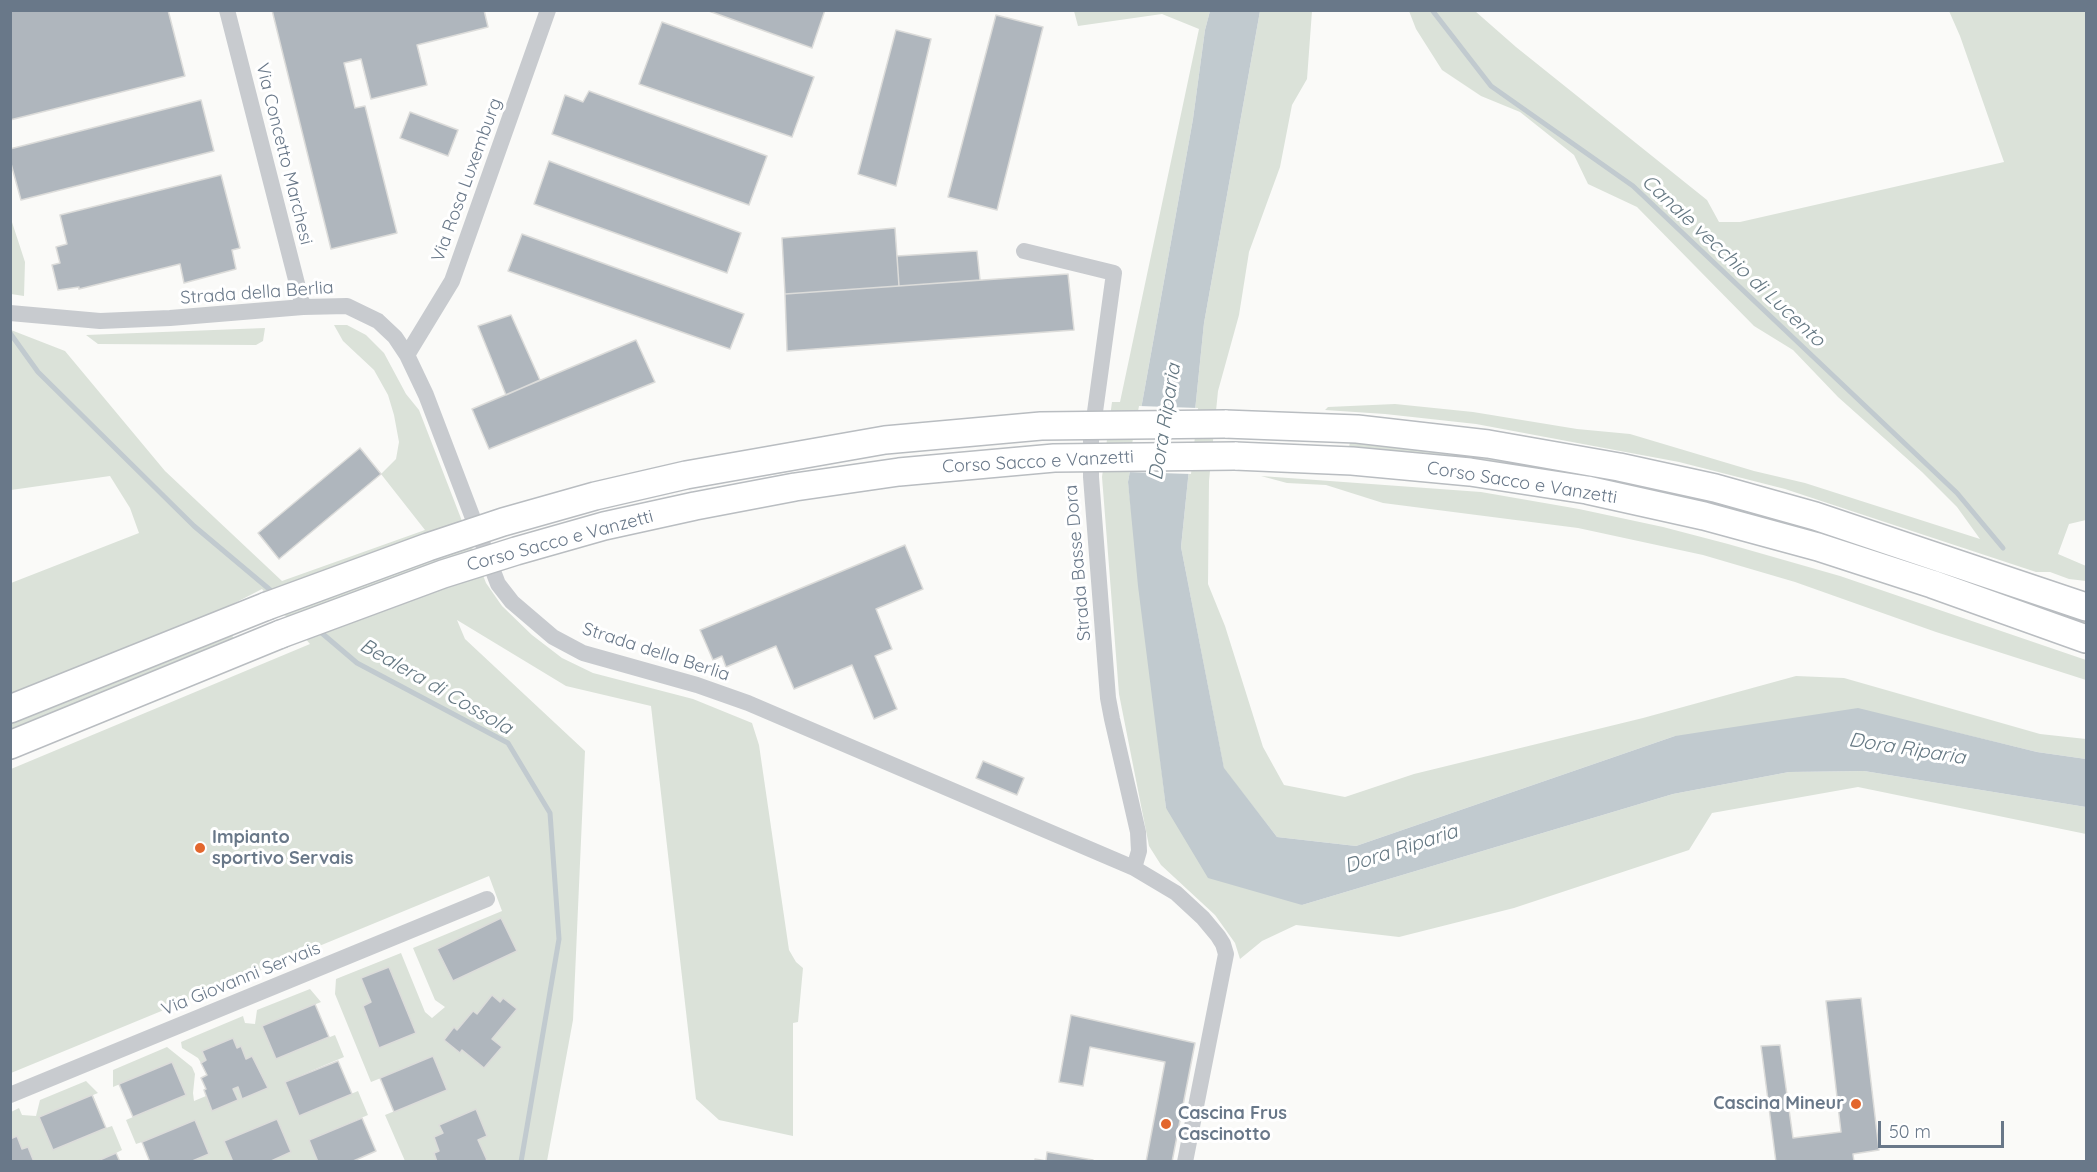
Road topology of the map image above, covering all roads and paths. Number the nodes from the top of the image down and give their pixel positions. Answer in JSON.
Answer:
{"nodes":[{"id":1,"x":226,"y":10,"type":"edge"},
{"id":2,"x":548,"y":10,"type":"edge"},
{"id":3,"x":1024,"y":251,"type":"dead end"},
{"id":4,"x":303,"y":307,"type":"junction"},
{"id":5,"x":10,"y":313,"type":"edge"},
{"id":6,"x":407,"y":355,"type":"junction"},
{"id":7,"x":2086,"y":607,"type":"edge"},
{"id":8,"x":2086,"y":639,"type":"edge"},
{"id":9,"x":10,"y":709,"type":"edge"},
{"id":10,"x":10,"y":745,"type":"edge"},
{"id":11,"x":1134,"y":868,"type":"junction"},
{"id":12,"x":488,"y":899,"type":"dead end"},
{"id":13,"x":10,"y":1095,"type":"edge"},
{"id":14,"x":1185,"y":1161,"type":"edge"}],
"edges":[{"from":1,"to":4,"type":"street","name":"Via Concetto Marchesi"},
{"from":2,"to":6,"type":"street","name":"Via Rosa Luxemburg"},
{"from":3,"to":11,"type":"street","name":"Strada Basse Dora"},
{"from":4,"to":5,"type":"street","name":"Strada della Berlia"},
{"from":4,"to":6,"type":"street","name":"Strada della Berlia"},
{"from":6,"to":11,"type":"street","name":"Strada della Berlia"},
{"from":7,"to":9,"type":"main road","name":"Corso Sacco e Vanzetti","bridge":true},
{"from":8,"to":10,"type":"main road","name":"Corso Sacco e Vanzetti","bridge":true},
{"from":11,"to":14,"type":"street","name":"Strada della Berlia"},
{"from":12,"to":13,"type":"street","name":"Via Giovanni Servais"}]}
